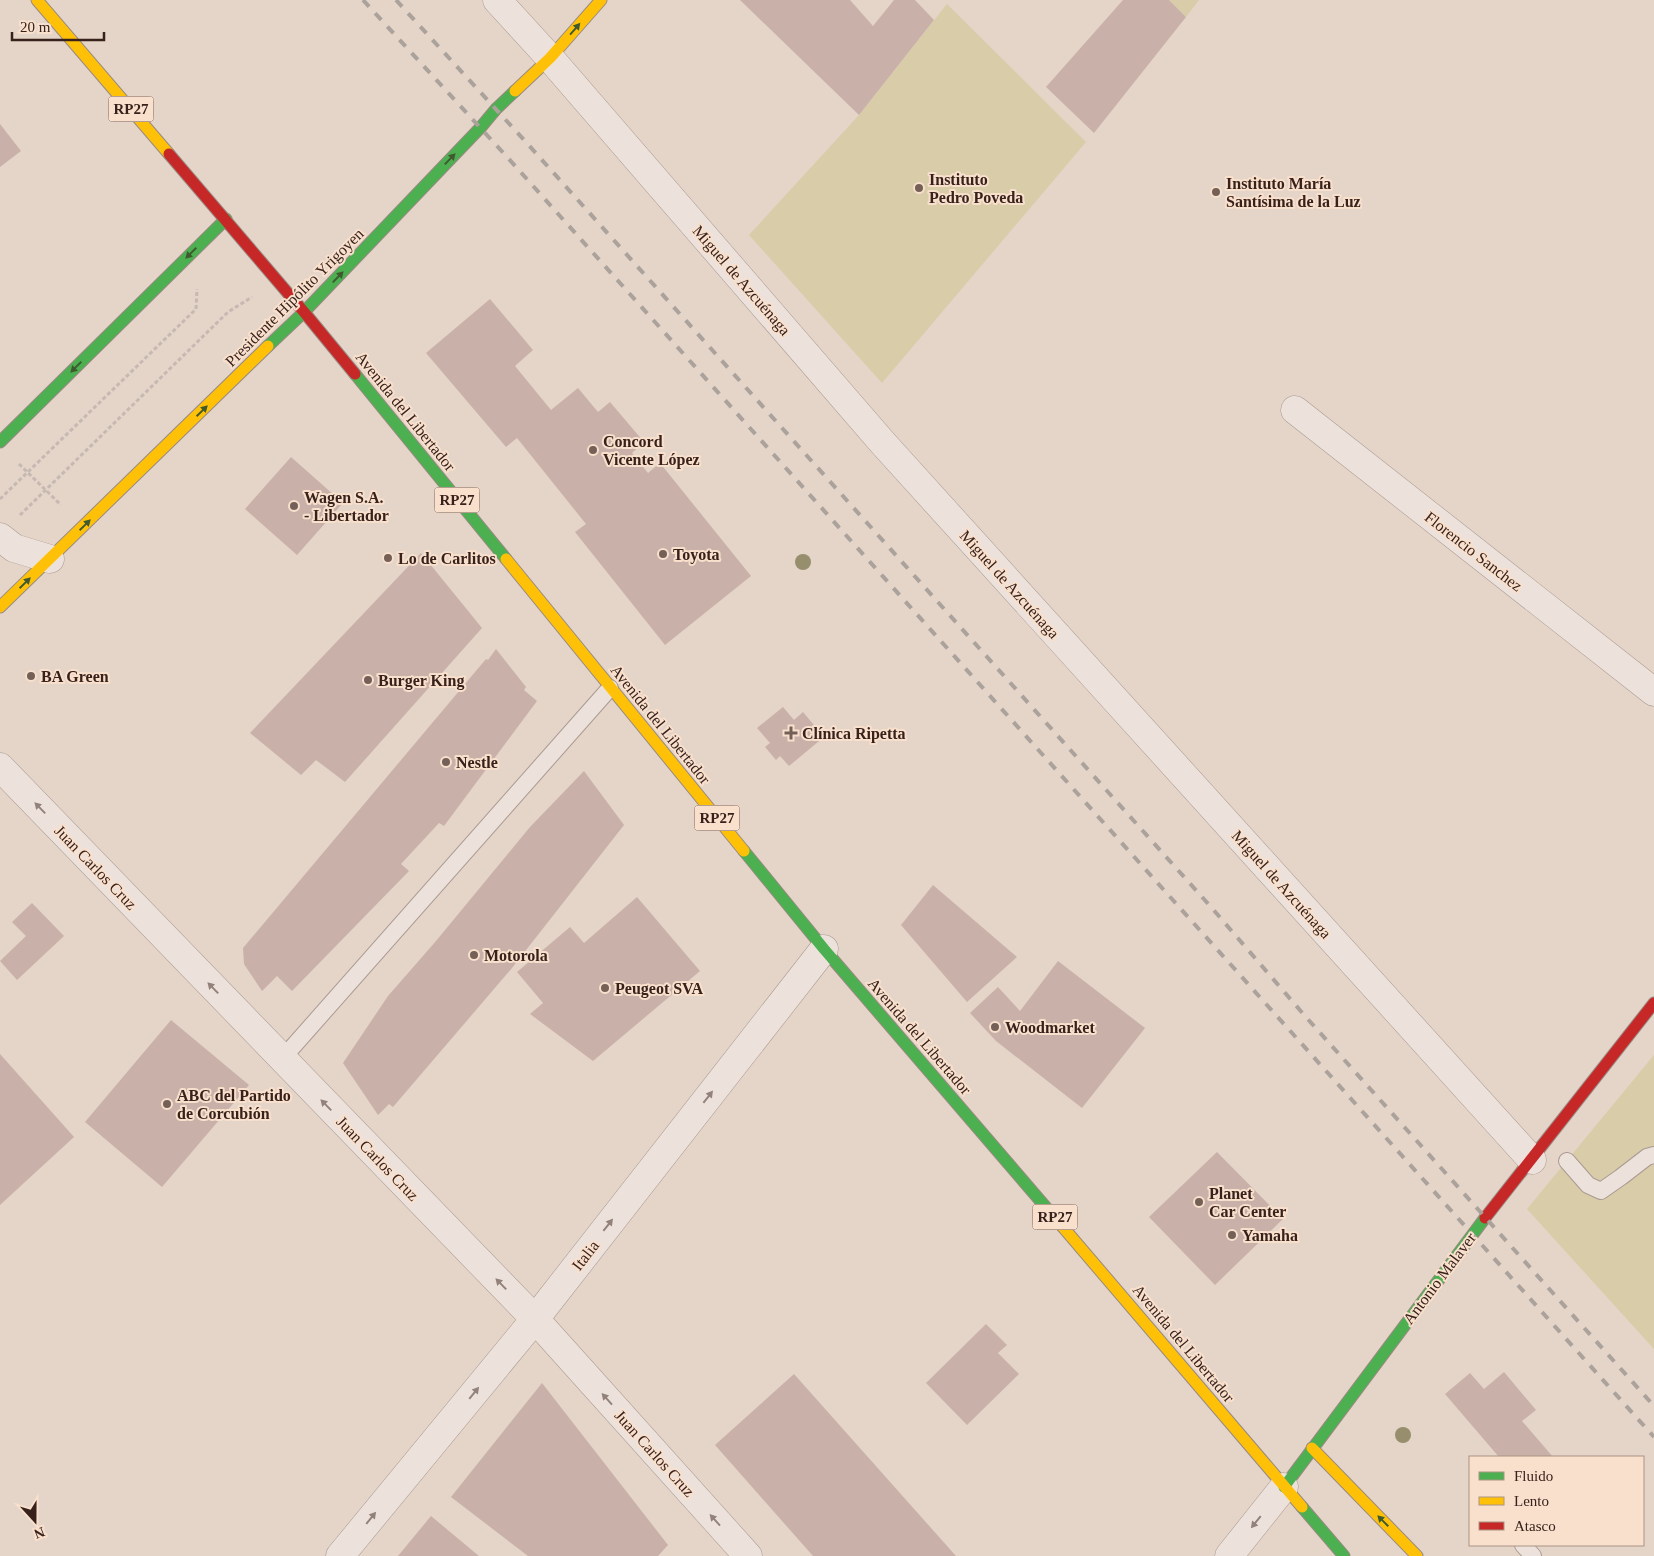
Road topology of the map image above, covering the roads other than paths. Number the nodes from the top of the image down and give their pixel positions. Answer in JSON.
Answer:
{"nodes":[{"id":1,"x":37,"y":0,"type":"edge"},
{"id":2,"x":497,"y":0,"type":"edge"},
{"id":3,"x":601,"y":0,"type":"edge"},
{"id":4,"x":550,"y":58,"type":"junction"},
{"id":5,"x":226,"y":219,"type":"junction"},
{"id":6,"x":304,"y":312,"type":"junction"},
{"id":7,"x":1295,"y":410,"type":"dead end"},
{"id":8,"x":0,"y":442,"type":"edge"},
{"id":9,"x":0,"y":537,"type":"edge"},
{"id":10,"x":50,"y":559,"type":"junction"},
{"id":11,"x":0,"y":607,"type":"edge"},
{"id":12,"x":610,"y":688,"type":"junction"},
{"id":13,"x":1654,"y":692,"type":"edge"},
{"id":14,"x":0,"y":767,"type":"edge"},
{"id":15,"x":824,"y":949,"type":"junction"},
{"id":16,"x":1654,"y":1003,"type":"edge"},
{"id":17,"x":282,"y":1059,"type":"junction"},
{"id":18,"x":1654,"y":1155,"type":"edge"},
{"id":19,"x":1532,"y":1160,"type":"junction"},
{"id":20,"x":1567,"y":1161,"type":"dead end"},
{"id":21,"x":535,"y":1319,"type":"junction"},
{"id":22,"x":1312,"y":1448,"type":"junction"},
{"id":23,"x":1284,"y":1487,"type":"junction"},
{"id":24,"x":1524,"y":1546,"type":"edge"},
{"id":25,"x":340,"y":1556,"type":"edge"},
{"id":26,"x":748,"y":1556,"type":"edge"},
{"id":27,"x":1229,"y":1556,"type":"edge"},
{"id":28,"x":1344,"y":1556,"type":"edge"},
{"id":29,"x":1417,"y":1556,"type":"edge"},
{"id":30,"x":1533,"y":1556,"type":"edge"}],
"edges":[{"from":1,"to":5,"type":"main road","name":"Avenida del Libertador","number":"RP27"},
{"from":2,"to":4,"type":"street","name":"Miguel de Azcuénaga"},
{"from":4,"to":3,"type":"main road","name":"Presidente Hipólito Yrigoyen","one_way":true},
{"from":6,"to":4,"type":"main road","name":"Presidente Hipólito Yrigoyen","one_way":true},
{"from":4,"to":19,"type":"street","name":"Miguel de Azcuénaga"},
{"from":5,"to":6,"type":"main road","name":"Avenida del Libertador","number":"RP27"},
{"from":5,"to":8,"type":"main road","one_way":true},
{"from":10,"to":6,"type":"main road","name":"Presidente Hipólito Yrigoyen","one_way":true},
{"from":6,"to":12,"type":"main road","name":"Avenida del Libertador","number":"RP27"},
{"from":7,"to":13,"type":"street","name":"Florencio Sanchez"},
{"from":9,"to":10,"type":"street"},
{"from":11,"to":10,"type":"main road","name":"Presidente Hipólito Yrigoyen","one_way":true},
{"from":12,"to":15,"type":"main road","name":"Avenida del Libertador","number":"RP27"},
{"from":12,"to":17,"type":"lane"},
{"from":17,"to":14,"type":"street","name":"Juan Carlos Cruz","one_way":true},
{"from":21,"to":15,"type":"street","name":"Italia","one_way":true},
{"from":15,"to":23,"type":"main road","name":"Avenida del Libertador","number":"RP27"},
{"from":16,"to":19,"type":"main road","name":"Antonio Malaver"},
{"from":21,"to":17,"type":"street","name":"Juan Carlos Cruz","one_way":true},
{"from":18,"to":20,"type":"lane"},
{"from":19,"to":22,"type":"main road","name":"Antonio Malaver"},
{"from":25,"to":21,"type":"street","name":"Italia","one_way":true},
{"from":26,"to":21,"type":"street","name":"Juan Carlos Cruz","one_way":true},
{"from":22,"to":23,"type":"main road","name":"Antonio Malaver"},
{"from":29,"to":22,"type":"main road","one_way":true},
{"from":23,"to":27,"type":"street","name":"Antonio Malaver","one_way":true},
{"from":23,"to":28,"type":"main road","name":"Avenida del Libertador","number":"RP27"},
{"from":24,"to":30,"type":"lane"}]}
